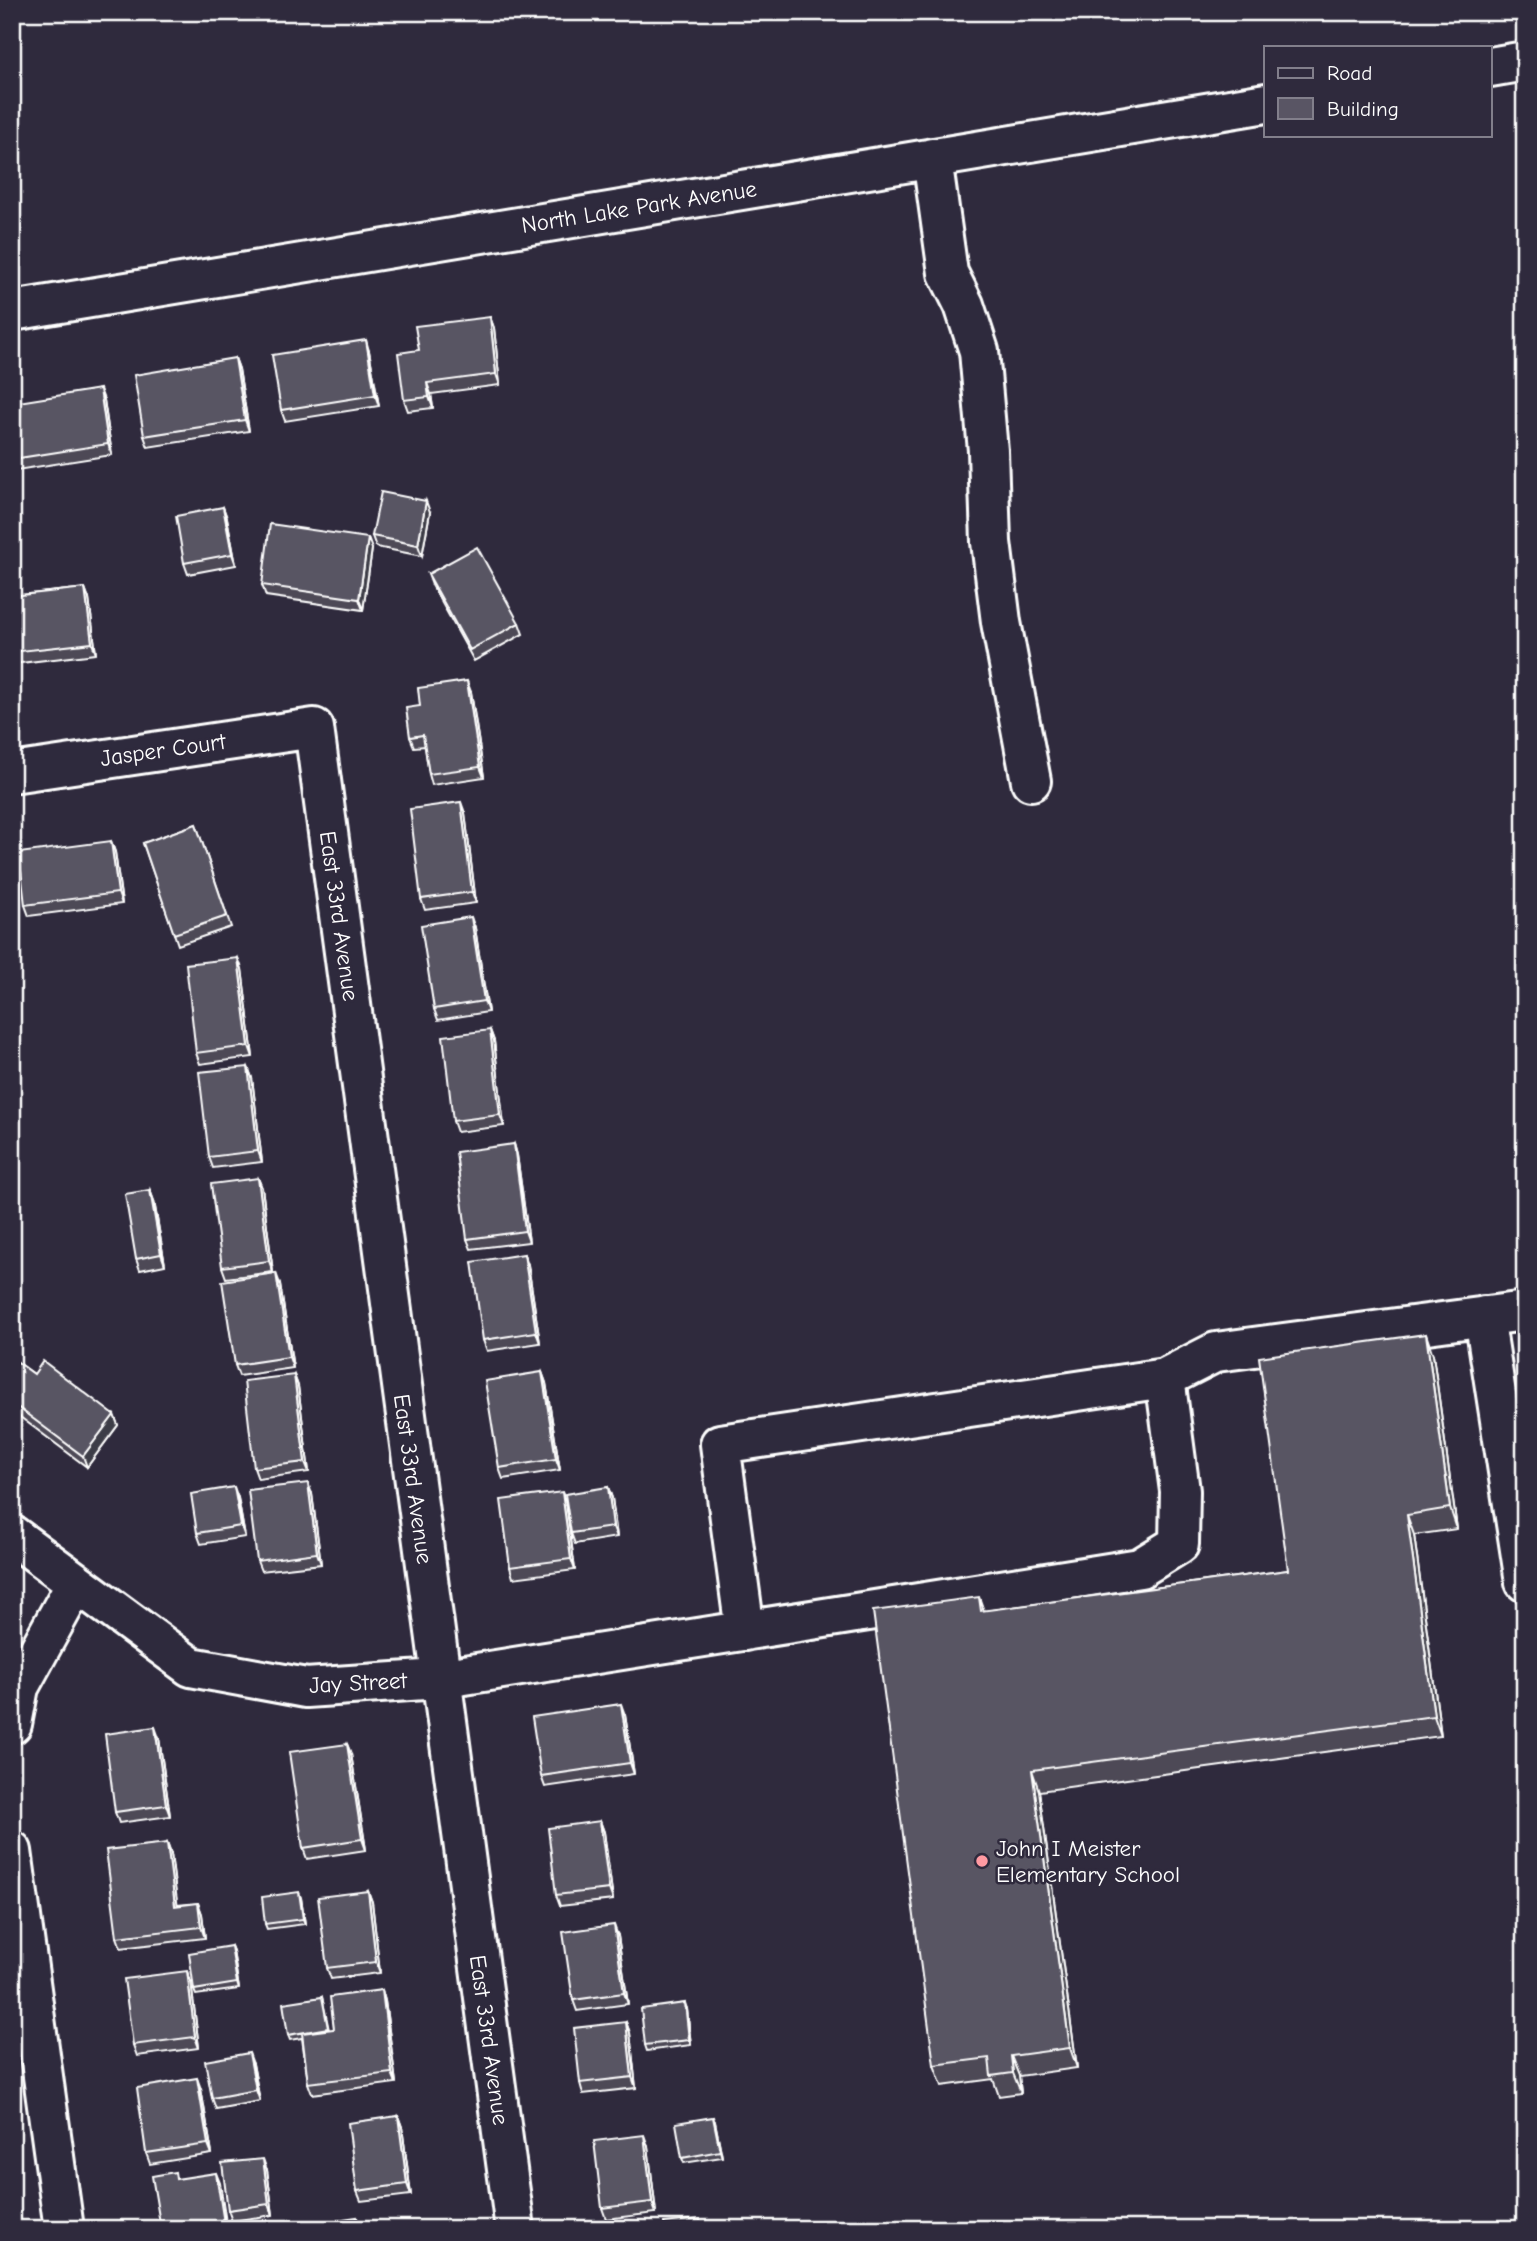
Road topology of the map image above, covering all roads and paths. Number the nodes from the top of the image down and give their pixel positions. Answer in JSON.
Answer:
{"nodes":[{"id":1,"x":1525,"y":61,"type":"edge"},
{"id":2,"x":1492,"y":66,"type":"edge"},
{"id":3,"x":1264,"y":103,"type":"edge"},
{"id":4,"x":932,"y":158,"type":"junction"},
{"id":5,"x":12,"y":311,"type":"edge"},
{"id":6,"x":314,"y":728,"type":"joint"},
{"id":7,"x":12,"y":773,"type":"edge"},
{"id":8,"x":1031,"y":781,"type":"dead end"},
{"id":9,"x":1525,"y":1311,"type":"edge"},
{"id":10,"x":1484,"y":1316,"type":"junction"},
{"id":11,"x":1164,"y":1378,"type":"junction"},
{"id":12,"x":12,"y":1535,"type":"edge"},
{"id":13,"x":76,"y":1583,"type":"junction"},
{"id":14,"x":1525,"y":1583,"type":"edge"},
{"id":15,"x":745,"y":1631,"type":"junction"},
{"id":16,"x":439,"y":1679,"type":"junction"},
{"id":17,"x":12,"y":1724,"type":"edge"},
{"id":18,"x":12,"y":1851,"type":"edge"},
{"id":19,"x":64,"y":2229,"type":"edge"},
{"id":20,"x":515,"y":2229,"type":"edge"}],
"edges":[{"from":1,"to":2,"type":"street"},
{"from":3,"to":4,"type":"street","name":"North Lake Park Avenue"},
{"from":4,"to":5,"type":"street","name":"North Lake Park Avenue"},
{"from":4,"to":8,"type":"street"},
{"from":6,"to":7,"type":"street","name":"Jasper Court"},
{"from":6,"to":16,"type":"street","name":"East 33rd Avenue"},
{"from":9,"to":10,"type":"street"},
{"from":10,"to":11,"type":"street"},
{"from":10,"to":14,"type":"street"},
{"from":11,"to":15,"type":"street","name":"Jay Street"},
{"from":11,"to":15,"type":"street"},
{"from":12,"to":13,"type":"street","name":"Jay Street"},
{"from":13,"to":16,"type":"street","name":"Jay Street"},
{"from":13,"to":17,"type":"street"},
{"from":15,"to":16,"type":"street","name":"Jay Street"},
{"from":16,"to":20,"type":"street","name":"East 33rd Avenue"},
{"from":18,"to":19,"type":"street"}]}
